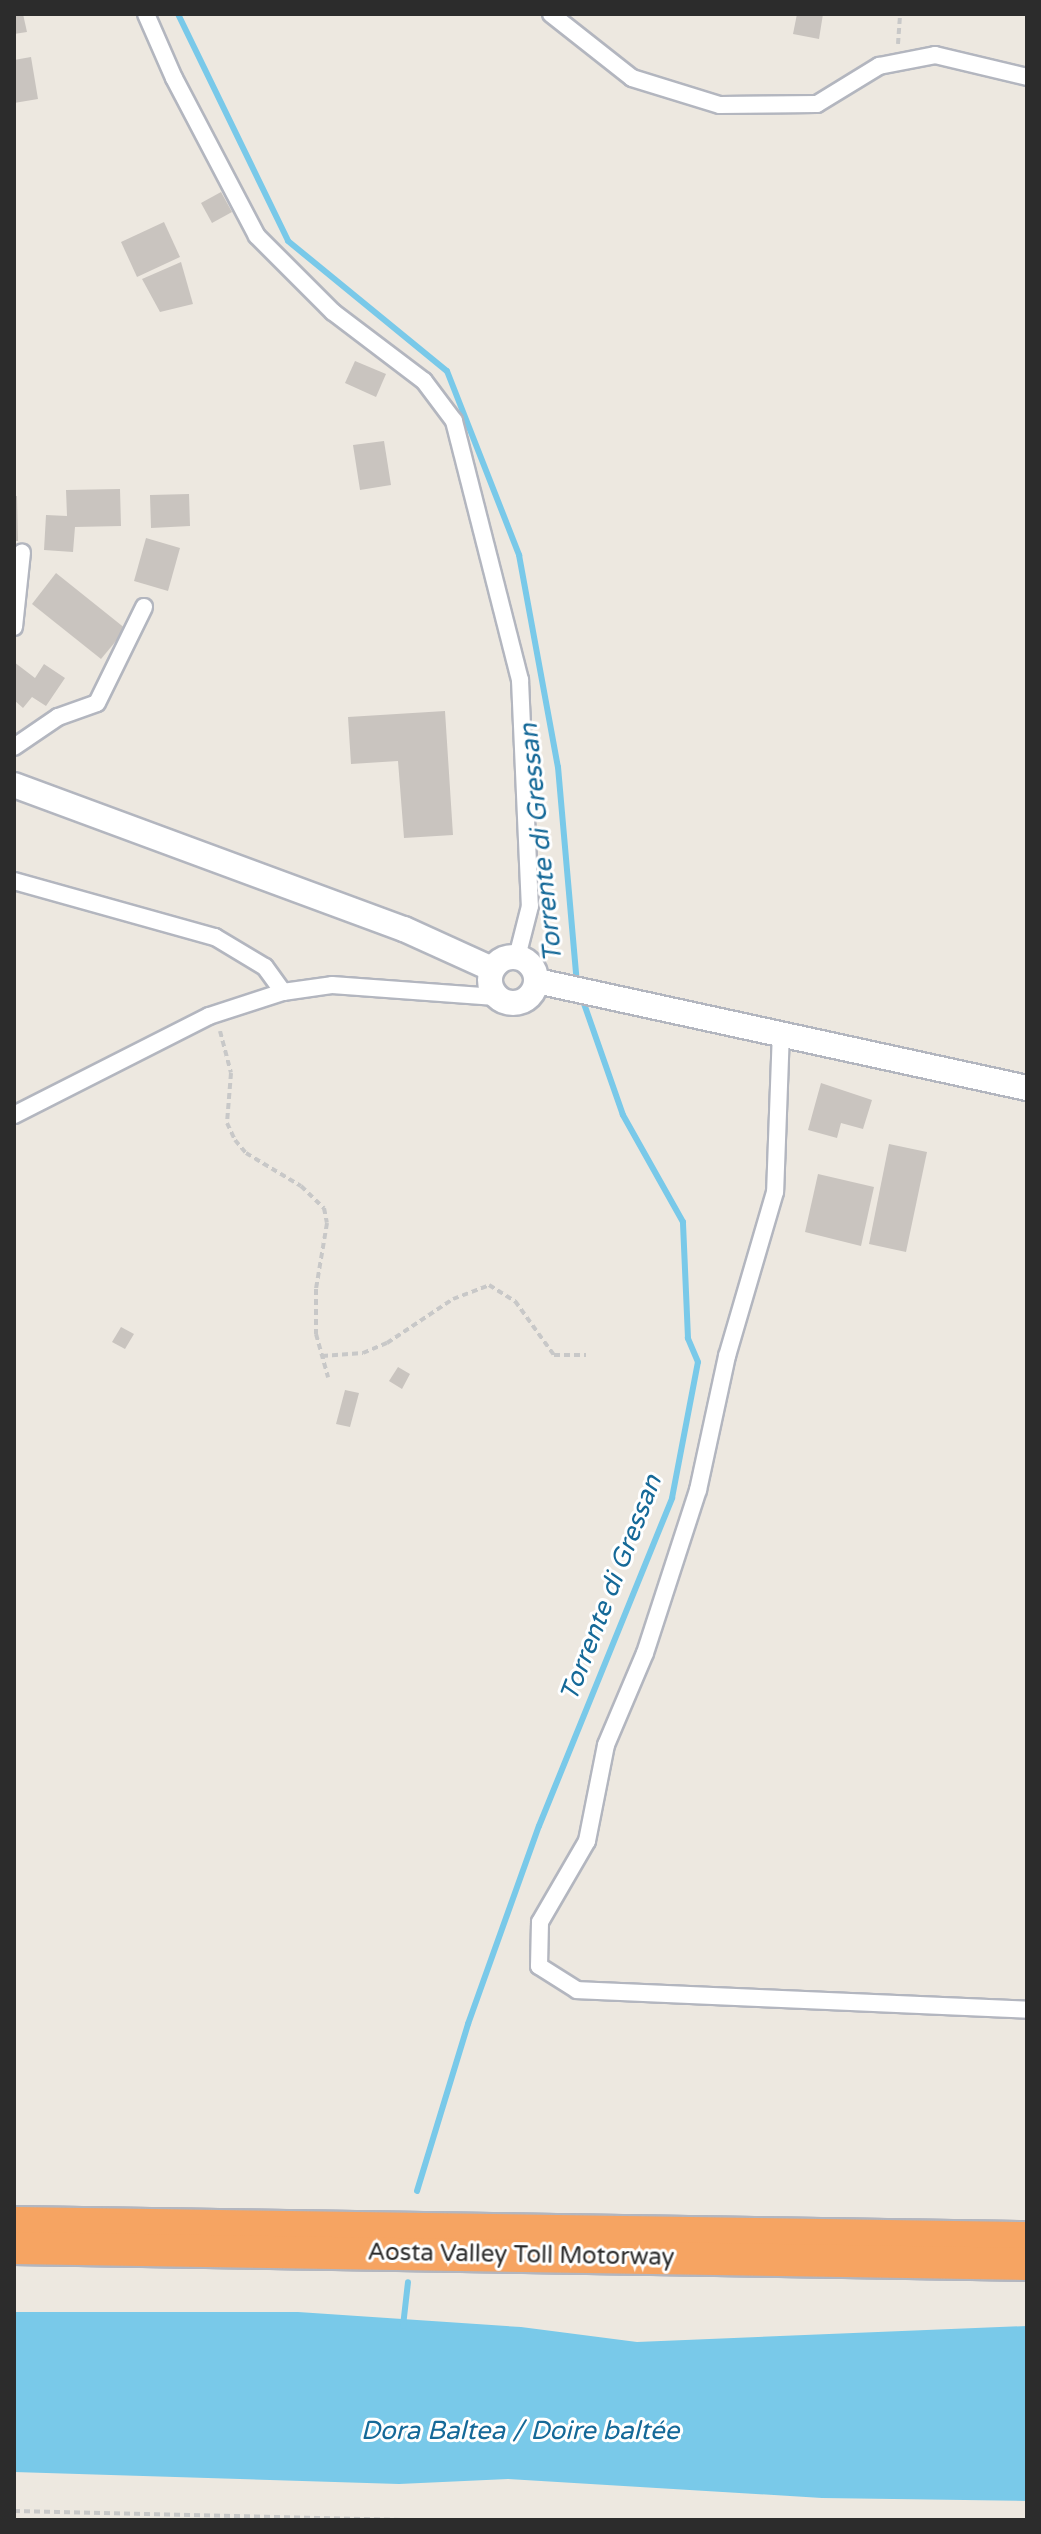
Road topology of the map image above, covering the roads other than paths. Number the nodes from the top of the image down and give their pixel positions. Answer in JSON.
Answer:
{"nodes":[{"id":1,"x":146,"y":14,"type":"edge"},
{"id":2,"x":551,"y":14,"type":"edge"},
{"id":3,"x":1027,"y":77,"type":"edge"},
{"id":4,"x":22,"y":552,"type":"dead end"},
{"id":5,"x":144,"y":607,"type":"dead end"},
{"id":6,"x":14,"y":627,"type":"edge"},
{"id":7,"x":14,"y":747,"type":"edge"},
{"id":8,"x":14,"y":785,"type":"edge"},
{"id":9,"x":14,"y":881,"type":"edge"},
{"id":10,"x":517,"y":957,"type":"junction"},
{"id":11,"x":492,"y":969,"type":"junction"},
{"id":12,"x":537,"y":981,"type":"junction"},
{"id":13,"x":283,"y":992,"type":"junction"},
{"id":14,"x":496,"y":997,"type":"junction"},
{"id":15,"x":781,"y":1031,"type":"junction"},
{"id":16,"x":1027,"y":1088,"type":"edge"},
{"id":17,"x":14,"y":1115,"type":"edge"},
{"id":18,"x":1027,"y":2010,"type":"edge"},
{"id":19,"x":14,"y":2223,"type":"edge"},
{"id":20,"x":1027,"y":2238,"type":"edge"},
{"id":21,"x":14,"y":2248,"type":"edge"},
{"id":22,"x":1027,"y":2264,"type":"edge"}],
"edges":[{"from":1,"to":10,"type":"street"},
{"from":2,"to":3,"type":"street"},
{"from":4,"to":6,"type":"street"},
{"from":5,"to":7,"type":"street"},
{"from":8,"to":11,"type":"main road"},
{"from":9,"to":13,"type":"street"},
{"from":10,"to":11,"type":"main road"},
{"from":10,"to":12,"type":"main road"},
{"from":11,"to":14,"type":"main road"},
{"from":12,"to":14,"type":"main road"},
{"from":12,"to":15,"type":"main road"},
{"from":13,"to":14,"type":"street"},
{"from":13,"to":17,"type":"street"},
{"from":15,"to":16,"type":"main road"},
{"from":15,"to":18,"type":"street"},
{"from":19,"to":20,"type":"highway","name":"Aosta Valley Toll Motorway"},
{"from":21,"to":22,"type":"highway","name":"Aosta Valley Toll Motorway"}]}
